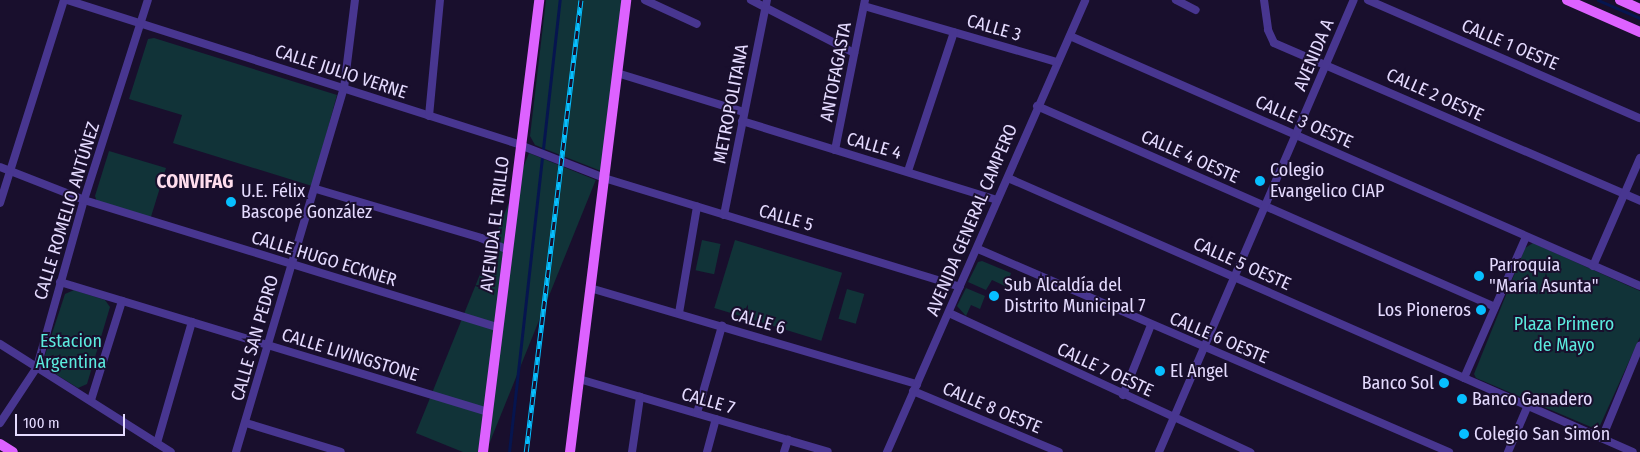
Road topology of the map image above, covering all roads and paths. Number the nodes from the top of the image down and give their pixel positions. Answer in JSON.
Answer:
{"nodes":[{"id":1,"x":65,"y":0,"type":"edge"},
{"id":2,"x":148,"y":0,"type":"edge"},
{"id":3,"x":345,"y":0,"type":"edge"},
{"id":4,"x":440,"y":0,"type":"edge"},
{"id":5,"x":539,"y":0,"type":"edge"},
{"id":6,"x":626,"y":0,"type":"edge"},
{"id":7,"x":645,"y":0,"type":"edge"},
{"id":8,"x":751,"y":0,"type":"edge"},
{"id":9,"x":1085,"y":0,"type":"edge"},
{"id":10,"x":1176,"y":0,"type":"edge"},
{"id":11,"x":1264,"y":0,"type":"edge"},
{"id":12,"x":1354,"y":0,"type":"edge"},
{"id":13,"x":1368,"y":0,"type":"edge"},
{"id":14,"x":1567,"y":0,"type":"edge"},
{"id":15,"x":1620,"y":0,"type":"edge"},
{"id":16,"x":354,"y":1,"type":"edge"},
{"id":17,"x":767,"y":3,"type":"edge"},
{"id":18,"x":865,"y":3,"type":"edge"},
{"id":19,"x":1640,"y":8,"type":"edge"},
{"id":20,"x":1196,"y":10,"type":"dead end"},
{"id":21,"x":140,"y":23,"type":"junction"},
{"id":22,"x":697,"y":24,"type":"dead end"},
{"id":23,"x":954,"y":32,"type":"junction"},
{"id":24,"x":1640,"y":32,"type":"edge"},
{"id":25,"x":1070,"y":36,"type":"junction"},
{"id":26,"x":854,"y":54,"type":"junction"},
{"id":27,"x":1058,"y":62,"type":"junction"},
{"id":28,"x":1326,"y":64,"type":"junction"},
{"id":29,"x":617,"y":73,"type":"junction"},
{"id":30,"x":344,"y":88,"type":"junction"},
{"id":31,"x":1037,"y":106,"type":"junction"},
{"id":32,"x":744,"y":112,"type":"junction"},
{"id":33,"x":429,"y":116,"type":"junction"},
{"id":34,"x":1640,"y":118,"type":"edge"},
{"id":35,"x":742,"y":121,"type":"junction"},
{"id":36,"x":1296,"y":135,"type":"junction"},
{"id":37,"x":522,"y":146,"type":"junction"},
{"id":38,"x":835,"y":150,"type":"junction"},
{"id":39,"x":1640,"y":158,"type":"edge"},
{"id":40,"x":0,"y":167,"type":"edge"},
{"id":41,"x":9,"y":171,"type":"junction"},
{"id":42,"x":908,"y":171,"type":"junction"},
{"id":43,"x":604,"y":178,"type":"junction"},
{"id":44,"x":1008,"y":178,"type":"junction"},
{"id":45,"x":316,"y":189,"type":"junction"},
{"id":46,"x":1625,"y":194,"type":"junction"},
{"id":47,"x":84,"y":200,"type":"junction"},
{"id":48,"x":997,"y":200,"type":"junction"},
{"id":49,"x":1640,"y":201,"type":"edge"},
{"id":50,"x":0,"y":203,"type":"edge"},
{"id":51,"x":1265,"y":206,"type":"junction"},
{"id":52,"x":697,"y":207,"type":"junction"},
{"id":53,"x":724,"y":215,"type":"junction"},
{"id":54,"x":1526,"y":237,"type":"junction"},
{"id":55,"x":978,"y":249,"type":"junction"},
{"id":56,"x":508,"y":250,"type":"junction"},
{"id":57,"x":292,"y":266,"type":"junction"},
{"id":58,"x":1593,"y":266,"type":"junction"},
{"id":59,"x":1234,"y":277,"type":"junction"},
{"id":60,"x":60,"y":282,"type":"junction"},
{"id":61,"x":1640,"y":286,"type":"edge"},
{"id":62,"x":960,"y":287,"type":"junction"},
{"id":63,"x":590,"y":288,"type":"junction"},
{"id":64,"x":122,"y":300,"type":"junction"},
{"id":65,"x":1495,"y":308,"type":"junction"},
{"id":66,"x":679,"y":313,"type":"junction"},
{"id":67,"x":949,"y":313,"type":"junction"},
{"id":68,"x":192,"y":322,"type":"junction"},
{"id":69,"x":1151,"y":325,"type":"junction"},
{"id":70,"x":722,"y":326,"type":"junction"},
{"id":71,"x":498,"y":328,"type":"junction"},
{"id":72,"x":0,"y":344,"type":"edge"},
{"id":73,"x":268,"y":345,"type":"junction"},
{"id":74,"x":1640,"y":346,"type":"edge"},
{"id":75,"x":1204,"y":348,"type":"junction"},
{"id":76,"x":1636,"y":365,"type":"edge"},
{"id":77,"x":37,"y":367,"type":"junction"},
{"id":78,"x":579,"y":378,"type":"junction"},
{"id":79,"x":1464,"y":378,"type":"junction"},
{"id":80,"x":915,"y":387,"type":"junction"},
{"id":81,"x":1123,"y":395,"type":"junction"},
{"id":82,"x":640,"y":397,"type":"junction"},
{"id":83,"x":91,"y":400,"type":"junction"},
{"id":84,"x":1528,"y":405,"type":"junction"},
{"id":85,"x":488,"y":412,"type":"junction"},
{"id":86,"x":697,"y":414,"type":"junction"},
{"id":87,"x":716,"y":419,"type":"junction"},
{"id":88,"x":1174,"y":419,"type":"junction"},
{"id":89,"x":0,"y":423,"type":"edge"},
{"id":90,"x":246,"y":423,"type":"junction"},
{"id":91,"x":1602,"y":438,"type":"junction"},
{"id":92,"x":788,"y":440,"type":"junction"},
{"id":93,"x":157,"y":443,"type":"junction"},
{"id":94,"x":0,"y":444,"type":"edge"},
{"id":95,"x":324,"y":450,"type":"edge"},
{"id":96,"x":13,"y":452,"type":"edge"},
{"id":97,"x":171,"y":452,"type":"edge"},
{"id":98,"x":236,"y":452,"type":"edge"},
{"id":99,"x":341,"y":452,"type":"edge"},
{"id":100,"x":483,"y":452,"type":"edge"},
{"id":101,"x":570,"y":452,"type":"edge"},
{"id":102,"x":632,"y":452,"type":"edge"},
{"id":103,"x":706,"y":452,"type":"edge"},
{"id":104,"x":784,"y":452,"type":"edge"},
{"id":105,"x":828,"y":452,"type":"edge"},
{"id":106,"x":887,"y":452,"type":"edge"},
{"id":107,"x":1059,"y":452,"type":"edge"},
{"id":108,"x":1159,"y":452,"type":"edge"},
{"id":109,"x":1250,"y":452,"type":"edge"},
{"id":110,"x":1449,"y":452,"type":"edge"},
{"id":111,"x":1508,"y":452,"type":"edge"},
{"id":112,"x":1633,"y":452,"type":"edge"}],
"edges":[{"from":1,"to":21,"type":"street","name":"CALLE JULIO VERNE"},
{"from":1,"to":41,"type":"street"},
{"from":2,"to":21,"type":"street","name":"CALLE ROMELIO ANTÚNEZ"},
{"from":3,"to":16,"type":"street"},
{"from":4,"to":33,"type":"street"},
{"from":5,"to":37,"type":"main road","name":"AVENIDA EL TRILLO"},
{"from":6,"to":29,"type":"main road"},
{"from":7,"to":22,"type":"street"},
{"from":8,"to":17,"type":"street"},
{"from":9,"to":25,"type":"street","name":"AVENIDA GENERAL CAMPERO"},
{"from":10,"to":20,"type":"street"},
{"from":11,"to":28,"type":"street","name":"CALLE 2 OESTE"},
{"from":12,"to":28,"type":"street","name":"AVENIDA A"},
{"from":13,"to":34,"type":"street","name":"CALLE 1 OESTE"},
{"from":14,"to":24,"type":"main road"},
{"from":15,"to":19,"type":"main road"},
{"from":16,"to":30,"type":"street","name":"CALLE SAN PEDRO"},
{"from":17,"to":26,"type":"street"},
{"from":17,"to":32,"type":"street","name":"METROPOLITANA"},
{"from":18,"to":23,"type":"street","name":"CALLE 3"},
{"from":18,"to":26,"type":"street","name":"ANTOFAGASTA"},
{"from":21,"to":30,"type":"street","name":"CALLE JULIO VERNE"},
{"from":21,"to":47,"type":"street","name":"CALLE ROMELIO ANTÚNEZ"},
{"from":23,"to":27,"type":"street","name":"CALLE 3"},
{"from":23,"to":42,"type":"street"},
{"from":25,"to":27,"type":"street","name":"AVENIDA GENERAL CAMPERO"},
{"from":25,"to":36,"type":"street","name":"CALLE 3 OESTE"},
{"from":26,"to":38,"type":"street","name":"ANTOFAGASTA"},
{"from":27,"to":31,"type":"street","name":"AVENIDA GENERAL CAMPERO"},
{"from":28,"to":36,"type":"street","name":"AVENIDA A"},
{"from":28,"to":46,"type":"street","name":"CALLE 2 OESTE"},
{"from":29,"to":32,"type":"street"},
{"from":29,"to":43,"type":"main road"},
{"from":30,"to":33,"type":"street","name":"CALLE JULIO VERNE"},
{"from":30,"to":45,"type":"street","name":"CALLE SAN PEDRO"},
{"from":31,"to":44,"type":"street","name":"AVENIDA GENERAL CAMPERO"},
{"from":31,"to":51,"type":"street","name":"CALLE 4 OESTE"},
{"from":32,"to":35,"type":"street","name":"METROPOLITANA"},
{"from":33,"to":37,"type":"street","name":"CALLE JULIO VERNE"},
{"from":35,"to":38,"type":"street","name":"CALLE 4"},
{"from":35,"to":53,"type":"street","name":"METROPOLITANA"},
{"from":36,"to":51,"type":"street","name":"AVENIDA A"},
{"from":36,"to":54,"type":"street","name":"CALLE 3 OESTE"},
{"from":37,"to":43,"type":"street","name":"CALLE JULIO VERNE"},
{"from":37,"to":56,"type":"main road","name":"AVENIDA EL TRILLO"},
{"from":38,"to":42,"type":"street","name":"CALLE 4"},
{"from":39,"to":46,"type":"street"},
{"from":40,"to":41,"type":"street","name":"CALLE HUGO ECKNER"},
{"from":41,"to":47,"type":"street","name":"CALLE HUGO ECKNER"},
{"from":41,"to":50,"type":"street"},
{"from":42,"to":48,"type":"street","name":"CALLE 4"},
{"from":43,"to":52,"type":"street","name":"CALLE 5"},
{"from":43,"to":63,"type":"main road"},
{"from":44,"to":48,"type":"street","name":"AVENIDA GENERAL CAMPERO"},
{"from":44,"to":59,"type":"street","name":"CALLE 5 OESTE"},
{"from":45,"to":56,"type":"street"},
{"from":45,"to":57,"type":"street","name":"CALLE SAN PEDRO"},
{"from":46,"to":49,"type":"street","name":"CALLE 2 OESTE"},
{"from":46,"to":58,"type":"street"},
{"from":47,"to":57,"type":"street","name":"CALLE HUGO ECKNER"},
{"from":47,"to":60,"type":"street","name":"CALLE ROMELIO ANTÚNEZ"},
{"from":48,"to":55,"type":"street","name":"AVENIDA GENERAL CAMPERO"},
{"from":51,"to":59,"type":"street","name":"AVENIDA A"},
{"from":51,"to":65,"type":"street","name":"CALLE 4 OESTE"},
{"from":52,"to":53,"type":"street","name":"CALLE 5"},
{"from":52,"to":66,"type":"street"},
{"from":53,"to":62,"type":"street","name":"CALLE 5"},
{"from":54,"to":58,"type":"street"},
{"from":54,"to":65,"type":"street"},
{"from":55,"to":62,"type":"street","name":"AVENIDA GENERAL CAMPERO"},
{"from":55,"to":69,"type":"street","name":"CALLE 6 OESTE"},
{"from":56,"to":71,"type":"main road","name":"AVENIDA EL TRILLO"},
{"from":57,"to":71,"type":"street","name":"CALLE HUGO ECKNER"},
{"from":57,"to":73,"type":"street","name":"CALLE SAN PEDRO"},
{"from":58,"to":61,"type":"street"},
{"from":59,"to":75,"type":"street","name":"AVENIDA A"},
{"from":59,"to":79,"type":"street","name":"CALLE 5 OESTE"},
{"from":60,"to":64,"type":"street","name":"CALLE LIVINGSTONE"},
{"from":60,"to":77,"type":"street","name":"CALLE ROMELIO ANTÚNEZ"},
{"from":62,"to":67,"type":"street","name":"AVENIDA GENERAL CAMPERO"},
{"from":63,"to":66,"type":"street","name":"CALLE 6"},
{"from":63,"to":78,"type":"main road"},
{"from":64,"to":68,"type":"street","name":"CALLE LIVINGSTONE"},
{"from":64,"to":83,"type":"street"},
{"from":65,"to":79,"type":"street"},
{"from":66,"to":70,"type":"street","name":"CALLE 6"},
{"from":67,"to":80,"type":"street","name":"AVENIDA GENERAL CAMPERO"},
{"from":67,"to":81,"type":"street","name":"CALLE 7 OESTE"},
{"from":68,"to":73,"type":"street","name":"CALLE LIVINGSTONE"},
{"from":68,"to":93,"type":"street"},
{"from":69,"to":75,"type":"street","name":"CALLE 6 OESTE"},
{"from":69,"to":81,"type":"street"},
{"from":70,"to":80,"type":"street","name":"CALLE 6"},
{"from":70,"to":86,"type":"street"},
{"from":71,"to":85,"type":"main road","name":"AVENIDA EL TRILLO"},
{"from":72,"to":77,"type":"street"},
{"from":73,"to":85,"type":"street","name":"CALLE LIVINGSTONE"},
{"from":73,"to":90,"type":"street","name":"CALLE SAN PEDRO"},
{"from":74,"to":76,"type":"street"},
{"from":75,"to":88,"type":"street","name":"AVENIDA A"},
{"from":75,"to":110,"type":"street","name":"CALLE 6 OESTE"},
{"from":76,"to":91,"type":"street"},
{"from":77,"to":83,"type":"street"},
{"from":77,"to":89,"type":"street","name":"CALLE ROMELIO ANTÚNEZ"},
{"from":78,"to":82,"type":"street","name":"CALLE 7"},
{"from":78,"to":101,"type":"main road"},
{"from":79,"to":84,"type":"street"},
{"from":80,"to":106,"type":"street","name":"AVENIDA GENERAL CAMPERO"},
{"from":80,"to":107,"type":"street","name":"CALLE 8 OESTE"},
{"from":81,"to":88,"type":"street","name":"CALLE 7 OESTE"},
{"from":82,"to":86,"type":"street","name":"CALLE 7"},
{"from":82,"to":102,"type":"street"},
{"from":83,"to":93,"type":"street"},
{"from":84,"to":91,"type":"street"},
{"from":84,"to":111,"type":"street"},
{"from":85,"to":100,"type":"main road","name":"AVENIDA EL TRILLO"},
{"from":86,"to":87,"type":"street","name":"CALLE 7"},
{"from":87,"to":92,"type":"street","name":"CALLE 7"},
{"from":87,"to":103,"type":"street"},
{"from":88,"to":108,"type":"street","name":"AVENIDA A"},
{"from":88,"to":109,"type":"street","name":"CALLE 7 OESTE"},
{"from":90,"to":95,"type":"street"},
{"from":90,"to":98,"type":"street","name":"CALLE SAN PEDRO"},
{"from":91,"to":112,"type":"street"},
{"from":92,"to":104,"type":"street"},
{"from":92,"to":105,"type":"street","name":"CALLE 7"},
{"from":93,"to":97,"type":"street"},
{"from":94,"to":96,"type":"main road"},
{"from":95,"to":99,"type":"street"}]}
